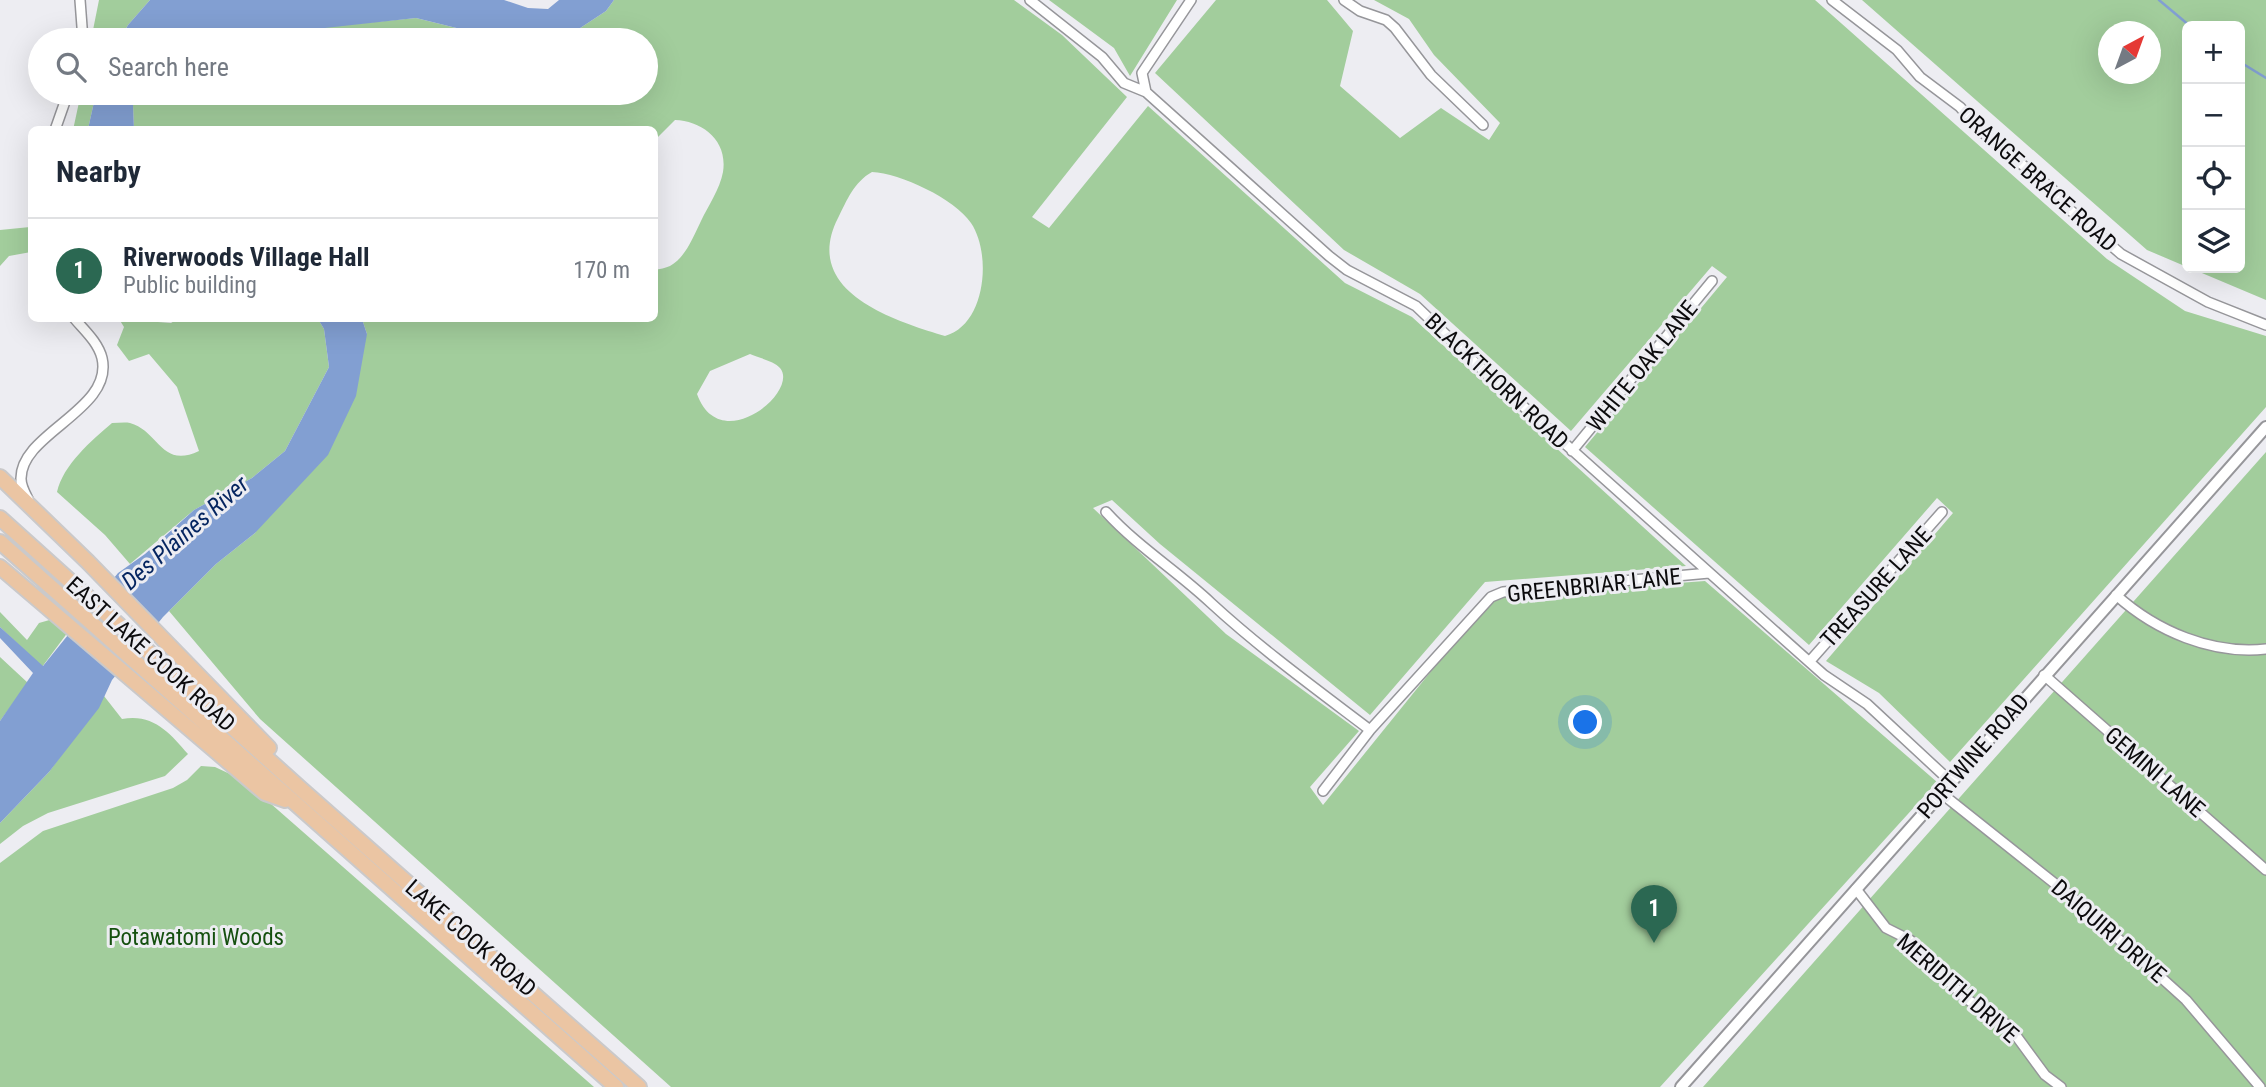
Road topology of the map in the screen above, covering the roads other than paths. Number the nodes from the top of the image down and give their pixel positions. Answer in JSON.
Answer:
{"nodes":[{"id":1,"x":80,"y":0,"type":"edge"},
{"id":2,"x":1030,"y":0,"type":"edge"},
{"id":3,"x":1191,"y":0,"type":"edge"},
{"id":4,"x":1345,"y":0,"type":"edge"},
{"id":5,"x":1832,"y":0,"type":"edge"},
{"id":6,"x":82,"y":28,"type":"edge"},
{"id":7,"x":1146,"y":92,"type":"junction"},
{"id":8,"x":64,"y":105,"type":"edge"},
{"id":9,"x":1483,"y":125,"type":"dead end"},
{"id":10,"x":56,"y":126,"type":"edge"},
{"id":11,"x":1712,"y":281,"type":"dead end"},
{"id":12,"x":77,"y":322,"type":"edge"},
{"id":13,"x":2266,"y":325,"type":"edge"},
{"id":14,"x":2266,"y":427,"type":"edge"},
{"id":15,"x":1572,"y":451,"type":"junction"},
{"id":16,"x":0,"y":477,"type":"edge"},
{"id":17,"x":30,"y":507,"type":"junction"},
{"id":18,"x":1106,"y":512,"type":"dead end"},
{"id":19,"x":1942,"y":512,"type":"dead end"},
{"id":20,"x":0,"y":518,"type":"edge"},
{"id":21,"x":0,"y":542,"type":"edge"},
{"id":22,"x":0,"y":567,"type":"edge"},
{"id":23,"x":1709,"y":573,"type":"junction"},
{"id":24,"x":2116,"y":595,"type":"junction"},
{"id":25,"x":2266,"y":649,"type":"edge"},
{"id":26,"x":1810,"y":661,"type":"junction"},
{"id":27,"x":2044,"y":675,"type":"junction"},
{"id":28,"x":1370,"y":730,"type":"junction"},
{"id":29,"x":1951,"y":782,"type":"junction"},
{"id":30,"x":302,"y":790,"type":"junction"},
{"id":31,"x":1323,"y":791,"type":"dead end"},
{"id":32,"x":1941,"y":793,"type":"junction"},
{"id":33,"x":292,"y":803,"type":"junction"},
{"id":34,"x":2266,"y":870,"type":"edge"},
{"id":35,"x":1856,"y":890,"type":"junction"},
{"id":36,"x":616,"y":1087,"type":"edge"},
{"id":37,"x":639,"y":1087,"type":"edge"},
{"id":38,"x":1681,"y":1087,"type":"edge"},
{"id":39,"x":2061,"y":1087,"type":"edge"},
{"id":40,"x":2260,"y":1087,"type":"edge"}],
"edges":[{"from":1,"to":6,"type":"street"},
{"from":2,"to":7,"type":"street","name":"BLACKTHORN ROAD"},
{"from":3,"to":7,"type":"street"},
{"from":4,"to":9,"type":"street"},
{"from":5,"to":13,"type":"street","name":"ORANGE BRACE ROAD"},
{"from":7,"to":15,"type":"street","name":"BLACKTHORN ROAD"},
{"from":8,"to":10,"type":"street"},
{"from":11,"to":15,"type":"street","name":"WHITE OAK LANE"},
{"from":12,"to":17,"type":"street"},
{"from":14,"to":24,"type":"street","name":"PORTWINE ROAD"},
{"from":15,"to":23,"type":"street","name":"BLACKTHORN ROAD"},
{"from":16,"to":17,"type":"main road"},
{"from":17,"to":30,"type":"main road"},
{"from":18,"to":28,"type":"street"},
{"from":19,"to":26,"type":"street","name":"TREASURE LANE"},
{"from":20,"to":30,"type":"main road","name":"EAST LAKE COOK ROAD"},
{"from":21,"to":33,"type":"main road","name":"EAST LAKE COOK ROAD"},
{"from":22,"to":33,"type":"main road"},
{"from":23,"to":26,"type":"street","name":"BLACKTHORN ROAD"},
{"from":23,"to":28,"type":"street","name":"GREENBRIAR LANE"},
{"from":24,"to":25,"type":"street"},
{"from":24,"to":27,"type":"street","name":"PORTWINE ROAD"},
{"from":26,"to":29,"type":"street","name":"BLACKTHORN ROAD"},
{"from":27,"to":29,"type":"street","name":"PORTWINE ROAD"},
{"from":27,"to":34,"type":"street","name":"GEMINI LANE"},
{"from":28,"to":31,"type":"street","name":"GREENBRIAR LANE"},
{"from":29,"to":32,"type":"street","name":"PORTWINE ROAD"},
{"from":30,"to":37,"type":"main road","name":"LAKE COOK ROAD"},
{"from":32,"to":35,"type":"street","name":"PORTWINE ROAD"},
{"from":32,"to":40,"type":"street","name":"DAIQUIRI DRIVE"},
{"from":33,"to":36,"type":"main road","name":"LAKE COOK ROAD"},
{"from":35,"to":38,"type":"street","name":"PORTWINE ROAD"},
{"from":35,"to":39,"type":"street","name":"MERIDITH DRIVE"}]}
